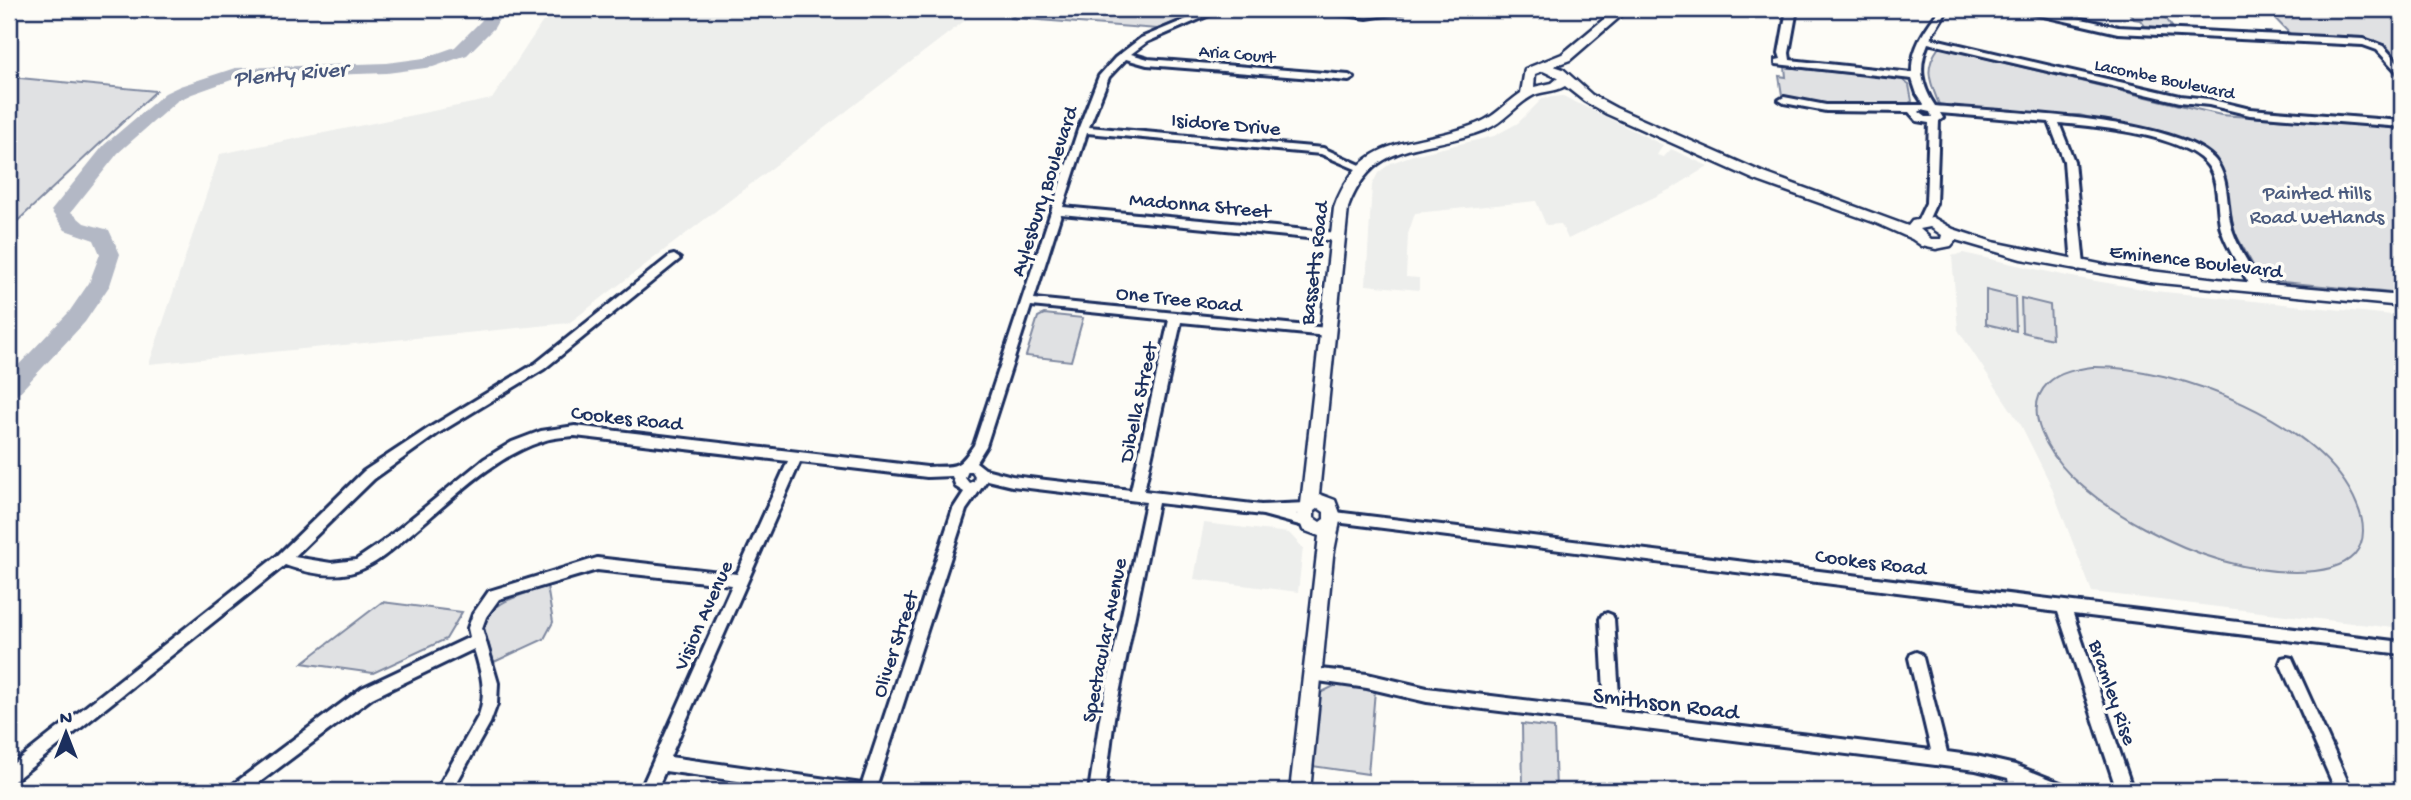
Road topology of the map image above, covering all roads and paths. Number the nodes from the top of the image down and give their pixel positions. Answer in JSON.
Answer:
{"nodes":[{"id":1,"x":1218,"y":9,"type":"edge"},
{"id":2,"x":1323,"y":9,"type":"edge"},
{"id":3,"x":1404,"y":9,"type":"edge"},
{"id":4,"x":1623,"y":9,"type":"edge"},
{"id":5,"x":1792,"y":9,"type":"edge"},
{"id":6,"x":1944,"y":9,"type":"edge"},
{"id":7,"x":2026,"y":9,"type":"edge"},
{"id":8,"x":1926,"y":40,"type":"junction"},
{"id":9,"x":1124,"y":55,"type":"junction"},
{"id":10,"x":1566,"y":57,"type":"junction"},
{"id":11,"x":1545,"y":67,"type":"junction"},
{"id":12,"x":2402,"y":72,"type":"edge"},
{"id":13,"x":1916,"y":76,"type":"junction"},
{"id":14,"x":1349,"y":78,"type":"dead end"},
{"id":15,"x":1555,"y":82,"type":"junction"},
{"id":16,"x":1528,"y":87,"type":"junction"},
{"id":17,"x":1920,"y":94,"type":"junction"},
{"id":18,"x":1784,"y":100,"type":"dead end"},
{"id":19,"x":1917,"y":113,"type":"junction"},
{"id":20,"x":1934,"y":114,"type":"junction"},
{"id":21,"x":2052,"y":118,"type":"junction"},
{"id":22,"x":2402,"y":124,"type":"edge"},
{"id":23,"x":1083,"y":130,"type":"junction"},
{"id":24,"x":1932,"y":135,"type":"junction"},
{"id":25,"x":1362,"y":168,"type":"junction"},
{"id":26,"x":1931,"y":203,"type":"junction"},
{"id":27,"x":1058,"y":210,"type":"junction"},
{"id":28,"x":1918,"y":227,"type":"junction"},
{"id":29,"x":1945,"y":234,"type":"junction"},
{"id":30,"x":1338,"y":237,"type":"junction"},
{"id":31,"x":674,"y":259,"type":"dead end"},
{"id":32,"x":2078,"y":266,"type":"junction"},
{"id":33,"x":2258,"y":289,"type":"junction"},
{"id":34,"x":2402,"y":301,"type":"edge"},
{"id":35,"x":1027,"y":302,"type":"junction"},
{"id":36,"x":1176,"y":317,"type":"junction"},
{"id":37,"x":1327,"y":332,"type":"junction"},
{"id":38,"x":796,"y":456,"type":"junction"},
{"id":39,"x":970,"y":477,"type":"junction"},
{"id":40,"x":1136,"y":496,"type":"junction"},
{"id":41,"x":1153,"y":498,"type":"junction"},
{"id":42,"x":1318,"y":515,"type":"junction"},
{"id":43,"x":283,"y":559,"type":"junction"},
{"id":44,"x":741,"y":580,"type":"junction"},
{"id":45,"x":2063,"y":606,"type":"junction"},
{"id":46,"x":1606,"y":619,"type":"dead end"},
{"id":47,"x":478,"y":640,"type":"junction"},
{"id":48,"x":2402,"y":648,"type":"edge"},
{"id":49,"x":1916,"y":657,"type":"dead end"},
{"id":50,"x":2287,"y":663,"type":"dead end"},
{"id":51,"x":1311,"y":674,"type":"junction"},
{"id":52,"x":1613,"y":718,"type":"junction"},
{"id":53,"x":1941,"y":759,"type":"junction"},
{"id":54,"x":660,"y":763,"type":"junction"},
{"id":55,"x":2015,"y":772,"type":"junction"},
{"id":56,"x":9,"y":776,"type":"edge"},
{"id":57,"x":236,"y":791,"type":"edge"},
{"id":58,"x":444,"y":791,"type":"edge"},
{"id":59,"x":648,"y":791,"type":"edge"},
{"id":60,"x":860,"y":791,"type":"edge"},
{"id":61,"x":867,"y":791,"type":"edge"},
{"id":62,"x":1097,"y":791,"type":"edge"},
{"id":63,"x":1300,"y":791,"type":"edge"},
{"id":64,"x":2018,"y":791,"type":"edge"},
{"id":65,"x":2063,"y":791,"type":"edge"},
{"id":66,"x":2125,"y":791,"type":"edge"},
{"id":67,"x":2344,"y":791,"type":"edge"}],
"edges":[{"from":1,"to":9,"type":"street","name":"Aylesbury Boulevard"},
{"from":2,"to":3,"type":"street"},
{"from":4,"to":10,"type":"street","name":"Bassetts Road"},
{"from":5,"to":13,"type":"street"},
{"from":6,"to":8,"type":"street"},
{"from":7,"to":12,"type":"street","name":"Lacombe Boulevard"},
{"from":8,"to":13,"type":"street"},
{"from":8,"to":22,"type":"street","name":"Lacombe Boulevard"},
{"from":9,"to":14,"type":"street","name":"Aria Court"},
{"from":9,"to":23,"type":"street","name":"Aylesbury Boulevard"},
{"from":10,"to":11,"type":"street","name":"Bassetts Road"},
{"from":10,"to":15,"type":"street","name":"Bassetts Road"},
{"from":11,"to":15,"type":"street"},
{"from":11,"to":16,"type":"street","name":"Bassetts Road"},
{"from":13,"to":17,"type":"street"},
{"from":15,"to":16,"type":"street","name":"Bassetts Road"},
{"from":15,"to":28,"type":"street"},
{"from":16,"to":25,"type":"street","name":"Bassetts Road"},
{"from":17,"to":19,"type":"street"},
{"from":17,"to":20,"type":"street"},
{"from":18,"to":19,"type":"street"},
{"from":19,"to":20,"type":"street"},
{"from":19,"to":24,"type":"street"},
{"from":20,"to":21,"type":"street"},
{"from":20,"to":24,"type":"street"},
{"from":21,"to":32,"type":"street"},
{"from":21,"to":33,"type":"street"},
{"from":23,"to":25,"type":"street","name":"Isidore Drive"},
{"from":23,"to":27,"type":"street","name":"Aylesbury Boulevard"},
{"from":24,"to":26,"type":"street"},
{"from":25,"to":30,"type":"street","name":"Bassetts Road"},
{"from":26,"to":28,"type":"street"},
{"from":26,"to":29,"type":"street"},
{"from":27,"to":30,"type":"street","name":"Madonna Street"},
{"from":27,"to":35,"type":"street","name":"Aylesbury Boulevard"},
{"from":28,"to":29,"type":"street"},
{"from":28,"to":29,"type":"street"},
{"from":29,"to":32,"type":"street","name":"Eminence Boulevard"},
{"from":30,"to":37,"type":"street","name":"Bassetts Road"},
{"from":31,"to":43,"type":"street"},
{"from":32,"to":33,"type":"street","name":"Eminence Boulevard"},
{"from":33,"to":34,"type":"street","name":"Eminence Boulevard"},
{"from":35,"to":36,"type":"street","name":"One Tree Road"},
{"from":35,"to":39,"type":"street","name":"Aylesbury Boulevard"},
{"from":36,"to":37,"type":"street","name":"One Tree Road"},
{"from":36,"to":40,"type":"street","name":"Dibella Street"},
{"from":37,"to":42,"type":"street","name":"Bassetts Road"},
{"from":38,"to":39,"type":"street","name":"Cookes Road"},
{"from":38,"to":43,"type":"street","name":"Cookes Road"},
{"from":38,"to":44,"type":"street","name":"Vision Avenue"},
{"from":39,"to":40,"type":"street","name":"Cookes Road"},
{"from":39,"to":61,"type":"street","name":"Oliver Street"},
{"from":40,"to":41,"type":"street","name":"Cookes Road"},
{"from":41,"to":42,"type":"street","name":"Cookes Road"},
{"from":41,"to":62,"type":"street","name":"Spectacular Avenue"},
{"from":42,"to":45,"type":"street","name":"Cookes Road"},
{"from":42,"to":51,"type":"street"},
{"from":43,"to":56,"type":"street"},
{"from":44,"to":47,"type":"street"},
{"from":44,"to":54,"type":"street","name":"Vision Avenue"},
{"from":45,"to":48,"type":"street","name":"Cookes Road"},
{"from":45,"to":66,"type":"street","name":"Bramley Rise"},
{"from":46,"to":52,"type":"street"},
{"from":47,"to":57,"type":"street"},
{"from":47,"to":58,"type":"street"},
{"from":49,"to":53,"type":"street"},
{"from":50,"to":67,"type":"street"},
{"from":51,"to":52,"type":"street","name":"Smithson Road"},
{"from":51,"to":63,"type":"street"},
{"from":52,"to":53,"type":"street","name":"Smithson Road"},
{"from":53,"to":55,"type":"street","name":"Smithson Road"},
{"from":54,"to":59,"type":"street","name":"Vision Avenue"},
{"from":54,"to":60,"type":"street"},
{"from":55,"to":64,"type":"street"},
{"from":55,"to":65,"type":"street","name":"Smithson Road"}]}
